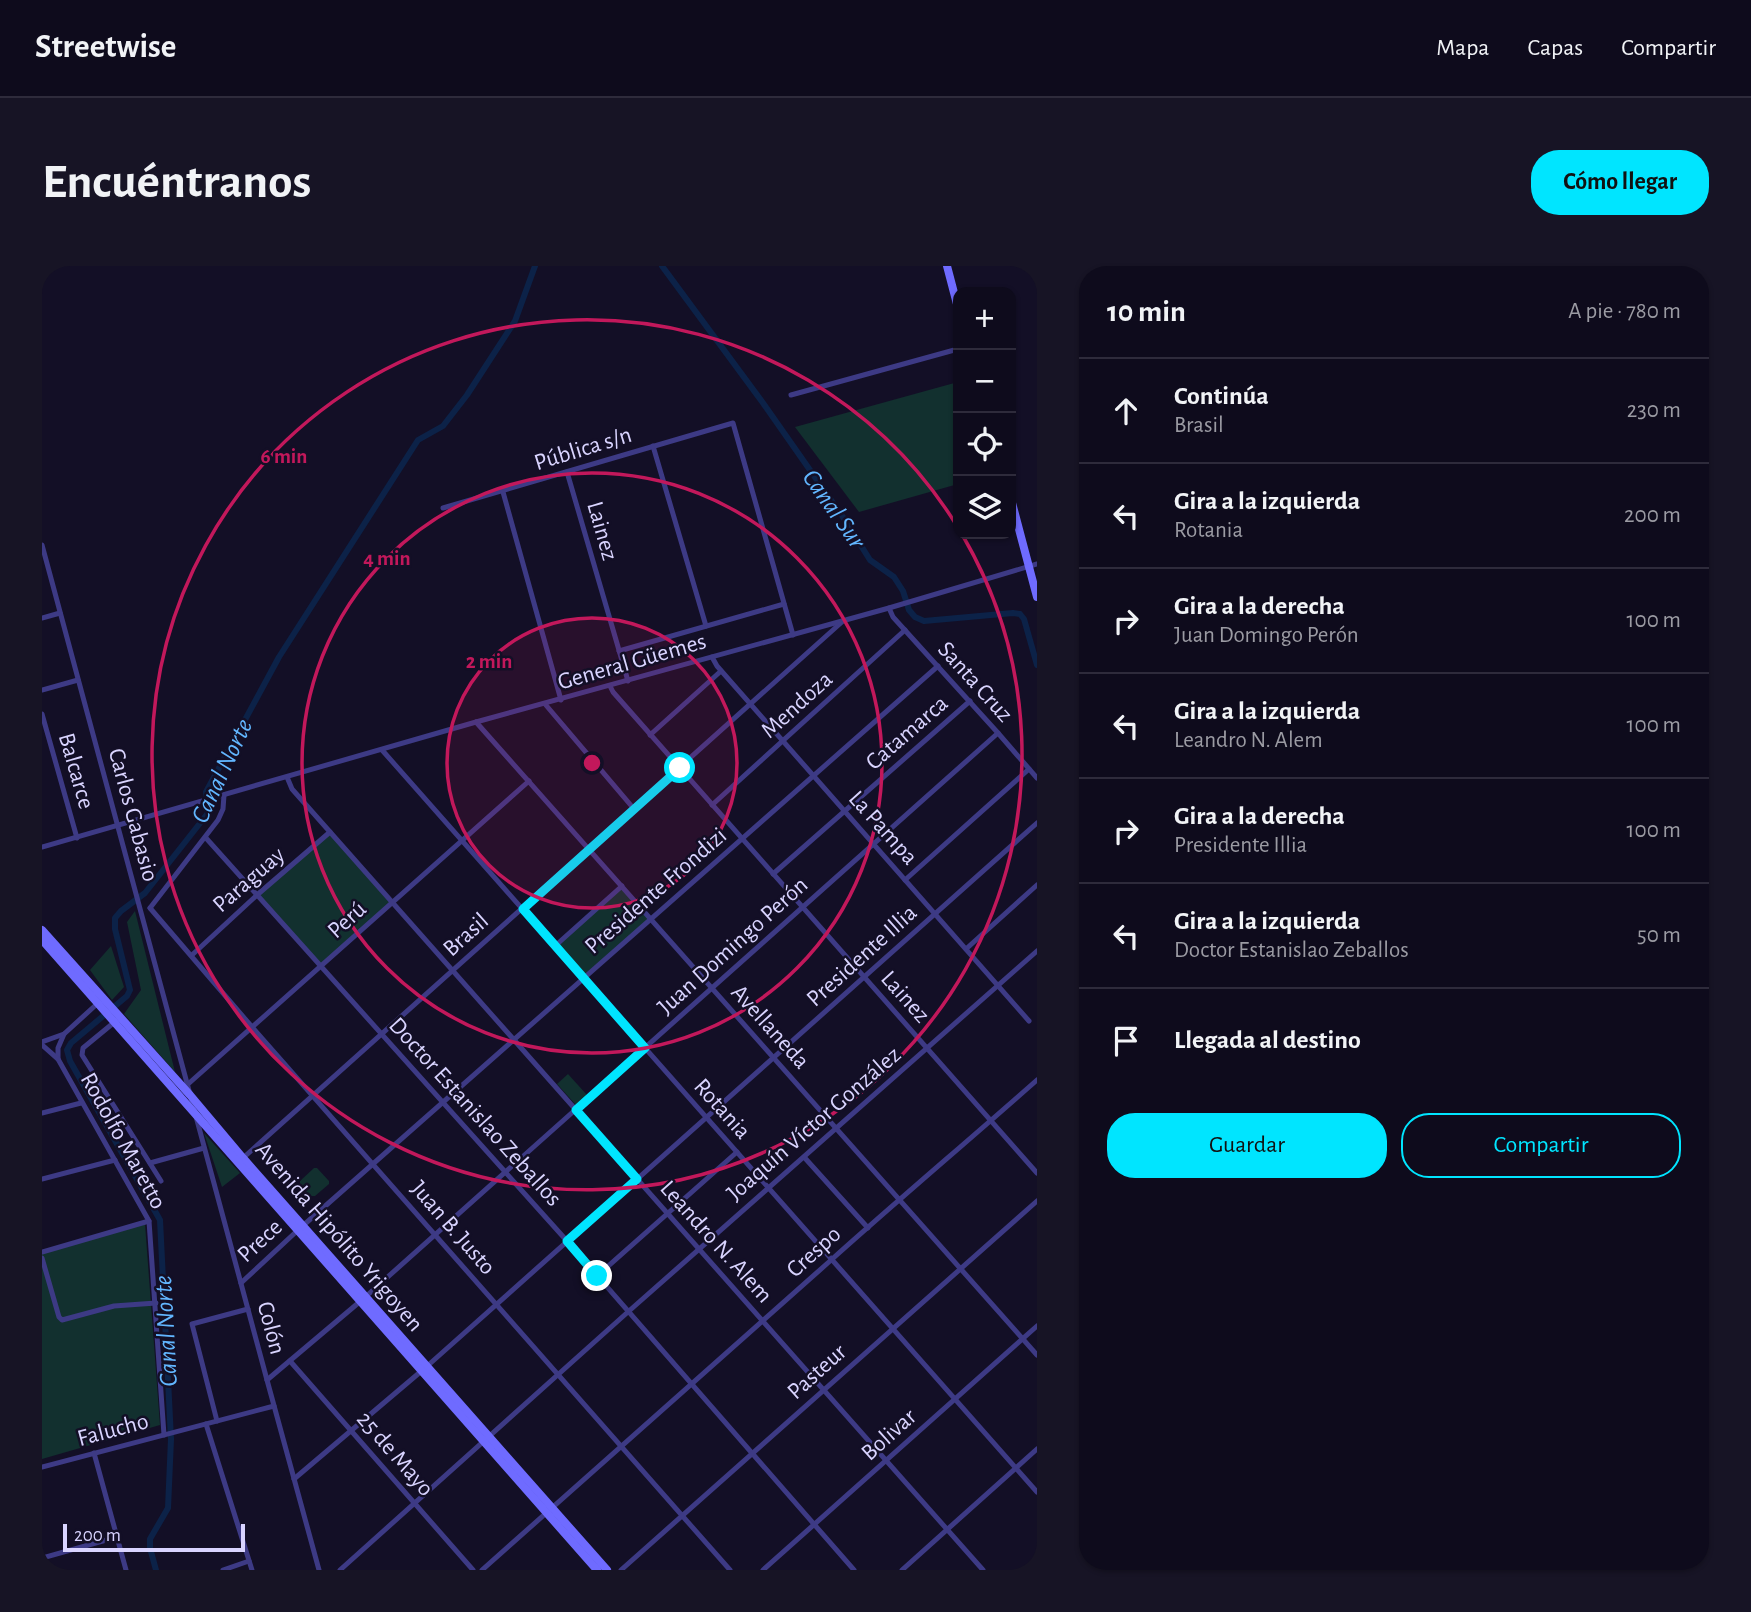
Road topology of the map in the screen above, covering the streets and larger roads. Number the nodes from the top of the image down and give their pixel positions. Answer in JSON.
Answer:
{"nodes":[{"id":1,"x":947,"y":266,"type":"edge"},
{"id":2,"x":953,"y":289,"type":"edge"},
{"id":3,"x":954,"y":350,"type":"edge"},
{"id":4,"x":791,"y":395,"type":"dead end"},
{"id":5,"x":653,"y":446,"type":"junction"},
{"id":6,"x":567,"y":472,"type":"junction"},
{"id":7,"x":503,"y":492,"type":"junction"},
{"id":8,"x":443,"y":509,"type":"dead end"},
{"id":9,"x":1016,"y":514,"type":"edge"},
{"id":10,"x":42,"y":545,"type":"edge"},
{"id":11,"x":1033,"y":565,"type":"edge"},
{"id":12,"x":1037,"y":597,"type":"edge"},
{"id":13,"x":784,"y":604,"type":"junction"},
{"id":14,"x":889,"y":608,"type":"junction"},
{"id":15,"x":60,"y":614,"type":"junction"},
{"id":16,"x":42,"y":618,"type":"edge"},
{"id":17,"x":843,"y":621,"type":"junction"},
{"id":18,"x":706,"y":626,"type":"junction"},
{"id":19,"x":905,"y":630,"type":"junction"},
{"id":20,"x":793,"y":635,"type":"junction"},
{"id":21,"x":619,"y":651,"type":"junction"},
{"id":22,"x":712,"y":657,"type":"junction"},
{"id":23,"x":937,"y":666,"type":"junction"},
{"id":24,"x":721,"y":671,"type":"junction"},
{"id":25,"x":78,"y":680,"type":"junction"},
{"id":26,"x":628,"y":681,"type":"junction"},
{"id":27,"x":610,"y":686,"type":"junction"},
{"id":28,"x":42,"y":690,"type":"edge"},
{"id":29,"x":561,"y":699,"type":"junction"},
{"id":30,"x":970,"y":701,"type":"junction"},
{"id":31,"x":545,"y":704,"type":"junction"},
{"id":32,"x":750,"y":705,"type":"junction"},
{"id":33,"x":42,"y":715,"type":"edge"},
{"id":34,"x":476,"y":722,"type":"junction"},
{"id":35,"x":998,"y":733,"type":"junction"},
{"id":36,"x":650,"y":735,"type":"junction"},
{"id":37,"x":782,"y":742,"type":"junction"},
{"id":38,"x":382,"y":750,"type":"junction"},
{"id":39,"x":680,"y":768,"type":"junction"},
{"id":40,"x":1029,"y":769,"type":"junction"},
{"id":41,"x":813,"y":776,"type":"junction"},
{"id":42,"x":286,"y":777,"type":"junction"},
{"id":43,"x":1037,"y":778,"type":"edge"},
{"id":44,"x":529,"y":781,"type":"junction"},
{"id":45,"x":224,"y":795,"type":"junction"},
{"id":46,"x":712,"y":805,"type":"junction"},
{"id":47,"x":634,"y":809,"type":"junction"},
{"id":48,"x":844,"y":811,"type":"junction"},
{"id":49,"x":1037,"y":823,"type":"edge"},
{"id":50,"x":118,"y":825,"type":"junction"},
{"id":51,"x":330,"y":832,"type":"junction"},
{"id":52,"x":77,"y":838,"type":"junction"},
{"id":53,"x":206,"y":838,"type":"junction"},
{"id":54,"x":742,"y":839,"type":"junction"},
{"id":55,"x":462,"y":841,"type":"junction"},
{"id":56,"x":874,"y":844,"type":"junction"},
{"id":57,"x":42,"y":847,"type":"edge"},
{"id":58,"x":589,"y":849,"type":"junction"},
{"id":59,"x":773,"y":874,"type":"junction"},
{"id":60,"x":905,"y":880,"type":"junction"},
{"id":61,"x":1037,"y":885,"type":"edge"},
{"id":62,"x":622,"y":886,"type":"junction"},
{"id":63,"x":257,"y":895,"type":"junction"},
{"id":64,"x":392,"y":903,"type":"junction"},
{"id":65,"x":150,"y":908,"type":"junction"},
{"id":66,"x":803,"y":908,"type":"junction"},
{"id":67,"x":141,"y":909,"type":"junction"},
{"id":68,"x":523,"y":909,"type":"junction"},
{"id":69,"x":935,"y":914,"type":"junction"},
{"id":70,"x":651,"y":919,"type":"junction"},
{"id":71,"x":42,"y":930,"type":"edge"},
{"id":72,"x":42,"y":940,"type":"edge"},
{"id":73,"x":555,"y":946,"type":"junction"},
{"id":74,"x":966,"y":949,"type":"junction"},
{"id":75,"x":1037,"y":951,"type":"edge"},
{"id":76,"x":191,"y":955,"type":"junction"},
{"id":77,"x":321,"y":966,"type":"junction"},
{"id":78,"x":453,"y":971,"type":"junction"},
{"id":79,"x":864,"y":977,"type":"junction"},
{"id":80,"x":584,"y":978,"type":"junction"},
{"id":81,"x":998,"y":985,"type":"junction"},
{"id":82,"x":712,"y":988,"type":"junction"},
{"id":83,"x":102,"y":1003,"type":"junction"},
{"id":84,"x":115,"y":1018,"type":"junction"},
{"id":85,"x":1030,"y":1020,"type":"dead end"},
{"id":86,"x":252,"y":1027,"type":"junction"},
{"id":87,"x":64,"y":1034,"type":"junction"},
{"id":88,"x":382,"y":1034,"type":"junction"},
{"id":89,"x":514,"y":1040,"type":"junction"},
{"id":90,"x":42,"y":1043,"type":"edge"},
{"id":91,"x":928,"y":1047,"type":"junction"},
{"id":92,"x":645,"y":1048,"type":"junction"},
{"id":93,"x":774,"y":1057,"type":"junction"},
{"id":94,"x":58,"y":1059,"type":"junction"},
{"id":95,"x":1037,"y":1080,"type":"edge"},
{"id":96,"x":187,"y":1085,"type":"junction"},
{"id":97,"x":190,"y":1095,"type":"junction"},
{"id":98,"x":313,"y":1095,"type":"junction"},
{"id":99,"x":81,"y":1103,"type":"junction"},
{"id":100,"x":443,"y":1103,"type":"junction"},
{"id":101,"x":576,"y":1110,"type":"junction"},
{"id":102,"x":42,"y":1113,"type":"edge"},
{"id":103,"x":195,"y":1113,"type":"junction"},
{"id":104,"x":706,"y":1117,"type":"junction"},
{"id":105,"x":991,"y":1121,"type":"junction"},
{"id":106,"x":836,"y":1128,"type":"junction"},
{"id":107,"x":204,"y":1148,"type":"junction"},
{"id":108,"x":737,"y":1152,"type":"junction"},
{"id":109,"x":804,"y":1157,"type":"junction"},
{"id":110,"x":115,"y":1160,"type":"junction"},
{"id":111,"x":241,"y":1160,"type":"junction"},
{"id":112,"x":150,"y":1163,"type":"junction"},
{"id":113,"x":374,"y":1163,"type":"junction"},
{"id":114,"x":506,"y":1172,"type":"junction"},
{"id":115,"x":1037,"y":1173,"type":"edge"},
{"id":116,"x":637,"y":1179,"type":"junction"},
{"id":117,"x":42,"y":1180,"type":"edge"},
{"id":118,"x":161,"y":1181,"type":"dead end"},
{"id":119,"x":769,"y":1187,"type":"junction"},
{"id":120,"x":900,"y":1200,"type":"junction"},
{"id":121,"x":1037,"y":1201,"type":"edge"},
{"id":122,"x":668,"y":1214,"type":"junction"},
{"id":123,"x":149,"y":1221,"type":"junction"},
{"id":124,"x":301,"y":1228,"type":"junction"},
{"id":125,"x":868,"y":1228,"type":"junction"},
{"id":126,"x":435,"y":1234,"type":"junction"},
{"id":127,"x":567,"y":1241,"type":"junction"},
{"id":128,"x":699,"y":1250,"type":"junction"},
{"id":129,"x":42,"y":1252,"type":"edge"},
{"id":130,"x":42,"y":1258,"type":"edge"},
{"id":131,"x":832,"y":1259,"type":"junction"},
{"id":132,"x":961,"y":1269,"type":"junction"},
{"id":133,"x":597,"y":1276,"type":"junction"},
{"id":134,"x":241,"y":1283,"type":"junction"},
{"id":135,"x":363,"y":1299,"type":"junction"},
{"id":136,"x":156,"y":1303,"type":"junction"},
{"id":137,"x":497,"y":1303,"type":"junction"},
{"id":138,"x":248,"y":1309,"type":"junction"},
{"id":139,"x":629,"y":1311,"type":"junction"},
{"id":140,"x":763,"y":1322,"type":"junction"},
{"id":141,"x":1037,"y":1326,"type":"edge"},
{"id":142,"x":893,"y":1329,"type":"junction"},
{"id":143,"x":1023,"y":1339,"type":"junction"},
{"id":144,"x":1037,"y":1355,"type":"edge"},
{"id":145,"x":290,"y":1361,"type":"junction"},
{"id":146,"x":424,"y":1368,"type":"junction"},
{"id":147,"x":558,"y":1374,"type":"junction"},
{"id":148,"x":267,"y":1380,"type":"junction"},
{"id":149,"x":692,"y":1385,"type":"junction"},
{"id":150,"x":824,"y":1390,"type":"junction"},
{"id":151,"x":955,"y":1399,"type":"junction"},
{"id":152,"x":274,"y":1406,"type":"junction"},
{"id":153,"x":217,"y":1421,"type":"junction"},
{"id":154,"x":206,"y":1424,"type":"junction"},
{"id":155,"x":352,"y":1431,"type":"junction"},
{"id":156,"x":164,"y":1435,"type":"junction"},
{"id":157,"x":486,"y":1439,"type":"junction"},
{"id":158,"x":622,"y":1445,"type":"junction"},
{"id":159,"x":1037,"y":1449,"type":"edge"},
{"id":160,"x":94,"y":1453,"type":"junction"},
{"id":161,"x":752,"y":1454,"type":"junction"},
{"id":162,"x":887,"y":1461,"type":"junction"},
{"id":163,"x":42,"y":1467,"type":"edge"},
{"id":164,"x":1016,"y":1468,"type":"junction"},
{"id":165,"x":294,"y":1479,"type":"junction"},
{"id":166,"x":1037,"y":1492,"type":"edge"},
{"id":167,"x":414,"y":1503,"type":"junction"},
{"id":168,"x":550,"y":1510,"type":"junction"},
{"id":169,"x":683,"y":1515,"type":"junction"},
{"id":170,"x":813,"y":1524,"type":"junction"},
{"id":171,"x":947,"y":1530,"type":"junction"},
{"id":172,"x":117,"y":1537,"type":"junction"},
{"id":173,"x":42,"y":1557,"type":"edge"},
{"id":174,"x":249,"y":1561,"type":"junction"},
{"id":175,"x":344,"y":1569,"type":"edge"},
{"id":176,"x":46,"y":1570,"type":"edge"},
{"id":177,"x":127,"y":1570,"type":"edge"},
{"id":178,"x":223,"y":1570,"type":"edge"},
{"id":179,"x":252,"y":1570,"type":"edge"},
{"id":180,"x":320,"y":1570,"type":"edge"},
{"id":181,"x":473,"y":1570,"type":"edge"},
{"id":182,"x":482,"y":1570,"type":"edge"},
{"id":183,"x":597,"y":1570,"type":"edge"},
{"id":184,"x":607,"y":1570,"type":"edge"},
{"id":185,"x":621,"y":1570,"type":"edge"},
{"id":186,"x":730,"y":1570,"type":"edge"},
{"id":187,"x":763,"y":1570,"type":"edge"},
{"id":188,"x":854,"y":1570,"type":"edge"},
{"id":189,"x":902,"y":1570,"type":"edge"},
{"id":190,"x":983,"y":1570,"type":"edge"}],
"edges":[{"from":1,"to":2,"type":"street"},
{"from":3,"to":4,"type":"street"},
{"from":5,"to":6,"type":"street","name":"Pública s/n"},
{"from":5,"to":13,"type":"street","name":"Pública s/n"},
{"from":5,"to":18,"type":"street"},
{"from":6,"to":7,"type":"street","name":"Pública s/n"},
{"from":6,"to":21,"type":"street","name":"Lainez"},
{"from":7,"to":8,"type":"street","name":"Pública s/n"},
{"from":7,"to":29,"type":"street"},
{"from":9,"to":11,"type":"street"},
{"from":10,"to":15,"type":"street","name":"Carlos Gabasio"},
{"from":11,"to":12,"type":"street"},
{"from":11,"to":14,"type":"street","name":"General Güemes"},
{"from":13,"to":18,"type":"street"},
{"from":13,"to":20,"type":"street"},
{"from":14,"to":17,"type":"street","name":"General Güemes"},
{"from":14,"to":19,"type":"street","name":"Santa Cruz"},
{"from":15,"to":16,"type":"street"},
{"from":15,"to":25,"type":"street","name":"Carlos Gabasio"},
{"from":17,"to":20,"type":"street","name":"General Güemes"},
{"from":17,"to":32,"type":"street","name":"Brasil"},
{"from":18,"to":21,"type":"street"},
{"from":19,"to":23,"type":"street","name":"Santa Cruz"},
{"from":19,"to":37,"type":"street","name":"Mendoza"},
{"from":20,"to":22,"type":"street","name":"General Güemes"},
{"from":21,"to":26,"type":"street","name":"Lainez"},
{"from":22,"to":24,"type":"street","name":"La Pampa"},
{"from":22,"to":26,"type":"street","name":"General Güemes"},
{"from":23,"to":30,"type":"street","name":"Santa Cruz"},
{"from":23,"to":41,"type":"street","name":"Presidente Frondizi"},
{"from":24,"to":32,"type":"street","name":"La Pampa"},
{"from":24,"to":36,"type":"street"},
{"from":25,"to":28,"type":"street"},
{"from":25,"to":50,"type":"street","name":"Carlos Gabasio"},
{"from":26,"to":27,"type":"street","name":"General Güemes"},
{"from":27,"to":29,"type":"street","name":"General Güemes"},
{"from":27,"to":36,"type":"street","name":"Lainez"},
{"from":29,"to":31,"type":"street","name":"General Güemes"},
{"from":30,"to":35,"type":"street","name":"Santa Cruz"},
{"from":30,"to":48,"type":"street","name":"Catamarca"},
{"from":31,"to":34,"type":"street","name":"General Güemes"},
{"from":31,"to":47,"type":"street"},
{"from":32,"to":37,"type":"street","name":"La Pampa"},
{"from":32,"to":39,"type":"street","name":"Brasil"},
{"from":33,"to":52,"type":"street","name":"Balcarce"},
{"from":34,"to":38,"type":"street","name":"General Güemes"},
{"from":34,"to":44,"type":"street","name":"Avellaneda"},
{"from":35,"to":40,"type":"street","name":"Santa Cruz"},
{"from":35,"to":56,"type":"street","name":"Juan Domingo Perón"},
{"from":36,"to":39,"type":"street","name":"Lainez"},
{"from":37,"to":41,"type":"street","name":"La Pampa"},
{"from":37,"to":46,"type":"street","name":"Mendoza"},
{"from":38,"to":42,"type":"street","name":"General Güemes"},
{"from":38,"to":55,"type":"street","name":"Rotania"},
{"from":39,"to":46,"type":"street","name":"Lainez"},
{"from":39,"to":47,"type":"street","name":"Brasil"},
{"from":40,"to":43,"type":"street","name":"Santa Cruz"},
{"from":40,"to":60,"type":"street"},
{"from":41,"to":48,"type":"street","name":"La Pampa"},
{"from":41,"to":54,"type":"street","name":"Presidente Frondizi"},
{"from":42,"to":45,"type":"street","name":"General Güemes"},
{"from":42,"to":51,"type":"street","name":"Leandro N. Alem"},
{"from":44,"to":55,"type":"street","name":"Perú"},
{"from":44,"to":58,"type":"street","name":"Avellaneda"},
{"from":45,"to":50,"type":"street","name":"General Güemes"},
{"from":45,"to":53,"type":"street"},
{"from":46,"to":54,"type":"street","name":"Lainez"},
{"from":47,"to":58,"type":"street","name":"Brasil"},
{"from":48,"to":56,"type":"street","name":"La Pampa"},
{"from":48,"to":59,"type":"street","name":"Catamarca"},
{"from":49,"to":69,"type":"street","name":"Presidente Illia"},
{"from":50,"to":52,"type":"street","name":"General Güemes"},
{"from":50,"to":67,"type":"street","name":"Carlos Gabasio"},
{"from":51,"to":63,"type":"street","name":"Paraguay"},
{"from":51,"to":64,"type":"street","name":"Leandro N. Alem"},
{"from":52,"to":57,"type":"street","name":"General Güemes"},
{"from":53,"to":63,"type":"street","name":"Doctor Estanislao Zeballos"},
{"from":53,"to":65,"type":"street"},
{"from":54,"to":59,"type":"street","name":"Lainez"},
{"from":54,"to":70,"type":"street","name":"Presidente Frondizi"},
{"from":55,"to":64,"type":"street","name":"Perú"},
{"from":55,"to":68,"type":"street","name":"Rotania"},
{"from":56,"to":60,"type":"street","name":"La Pampa"},
{"from":56,"to":66,"type":"street","name":"Juan Domingo Perón"},
{"from":58,"to":62,"type":"street","name":"Avellaneda"},
{"from":58,"to":68,"type":"street","name":"Brasil"},
{"from":59,"to":66,"type":"street","name":"Lainez"},
{"from":60,"to":69,"type":"street","name":"La Pampa"},
{"from":61,"to":74,"type":"street"},
{"from":62,"to":70,"type":"street","name":"Avellaneda"},
{"from":62,"to":73,"type":"street"},
{"from":63,"to":76,"type":"street","name":"Paraguay"},
{"from":63,"to":77,"type":"street","name":"Doctor Estanislao Zeballos"},
{"from":64,"to":77,"type":"street","name":"Perú"},
{"from":64,"to":78,"type":"street","name":"Leandro N. Alem"},
{"from":65,"to":67,"type":"street"},
{"from":65,"to":76,"type":"street","name":"Juan B. Justo"},
{"from":66,"to":79,"type":"street","name":"Lainez"},
{"from":66,"to":82,"type":"street","name":"Juan Domingo Perón"},
{"from":67,"to":96,"type":"street","name":"Carlos Gabasio"},
{"from":68,"to":73,"type":"street","name":"Rotania"},
{"from":68,"to":78,"type":"street","name":"Brasil"},
{"from":69,"to":74,"type":"street","name":"La Pampa"},
{"from":69,"to":79,"type":"street","name":"Presidente Illia"},
{"from":70,"to":80,"type":"street","name":"Presidente Frondizi"},
{"from":70,"to":82,"type":"street","name":"Avellaneda"},
{"from":71,"to":83,"type":"street","name":"Avenida Hipólito Yrigoyen"},
{"from":72,"to":83,"type":"street","name":"Avenida Hipólito Yrigoyen"},
{"from":73,"to":80,"type":"street","name":"Rotania"},
{"from":74,"to":81,"type":"street","name":"La Pampa"},
{"from":75,"to":81,"type":"street","name":"Joaquín Víctor González"},
{"from":76,"to":86,"type":"street","name":"Juan B. Justo"},
{"from":77,"to":86,"type":"street","name":"Perú"},
{"from":77,"to":88,"type":"street","name":"Doctor Estanislao Zeballos"},
{"from":78,"to":88,"type":"street","name":"Brasil"},
{"from":78,"to":89,"type":"street","name":"Leandro N. Alem"},
{"from":79,"to":91,"type":"street","name":"Lainez"},
{"from":79,"to":93,"type":"street","name":"Presidente Illia"},
{"from":80,"to":89,"type":"street","name":"Presidente Frondizi"},
{"from":80,"to":92,"type":"street","name":"Rotania"},
{"from":81,"to":85,"type":"street","name":"La Pampa"},
{"from":81,"to":91,"type":"street","name":"Joaquín Víctor González"},
{"from":82,"to":92,"type":"street","name":"Juan Domingo Perón"},
{"from":82,"to":93,"type":"street","name":"Avellaneda"},
{"from":83,"to":84,"type":"street","name":"Avenida Hipólito Yrigoyen"},
{"from":83,"to":87,"type":"street"},
{"from":84,"to":97,"type":"street","name":"Avenida Hipólito Yrigoyen"},
{"from":84,"to":103,"type":"street","name":"Avenida Hipólito Yrigoyen"},
{"from":84,"to":112,"type":"street"},
{"from":86,"to":96,"type":"street","name":"Perú"},
{"from":86,"to":98,"type":"street","name":"Juan B. Justo"},
{"from":87,"to":90,"type":"street"},
{"from":87,"to":94,"type":"street","name":"Rodolfo Maretto"},
{"from":88,"to":98,"type":"street","name":"Brasil"},
{"from":88,"to":100,"type":"street","name":"Doctor Estanislao Zeballos"},
{"from":89,"to":100,"type":"street","name":"Presidente Frondizi"},
{"from":89,"to":101,"type":"street","name":"Leandro N. Alem"},
{"from":90,"to":94,"type":"street"},
{"from":91,"to":105,"type":"street","name":"Lainez"},
{"from":91,"to":106,"type":"street","name":"Joaquín Víctor González"},
{"from":92,"to":101,"type":"street","name":"Juan Domingo Perón"},
{"from":92,"to":104,"type":"street","name":"Rotania"},
{"from":93,"to":104,"type":"street","name":"Presidente Illia"},
{"from":93,"to":106,"type":"street","name":"Avellaneda"},
{"from":94,"to":99,"type":"street","name":"Rodolfo Maretto"},
{"from":95,"to":105,"type":"street","name":"Crespo"},
{"from":96,"to":97,"type":"street","name":"Carlos Gabasio"},
{"from":97,"to":103,"type":"street","name":"Colón"},
{"from":97,"to":111,"type":"street","name":"Avenida Hipólito Yrigoyen"},
{"from":98,"to":111,"type":"street","name":"Brasil"},
{"from":98,"to":113,"type":"street","name":"Juan B. Justo"},
{"from":99,"to":102,"type":"street"},
{"from":99,"to":110,"type":"street","name":"Rodolfo Maretto"},
{"from":100,"to":113,"type":"street","name":"Presidente Frondizi"},
{"from":100,"to":114,"type":"street","name":"Doctor Estanislao Zeballos"},
{"from":101,"to":114,"type":"street","name":"Juan Domingo Perón"},
{"from":101,"to":116,"type":"street","name":"Leandro N. Alem"},
{"from":103,"to":107,"type":"street","name":"Colón"},
{"from":103,"to":111,"type":"street","name":"Avenida Hipólito Yrigoyen"},
{"from":104,"to":108,"type":"street","name":"Rotania"},
{"from":104,"to":116,"type":"street","name":"Presidente Illia"},
{"from":105,"to":115,"type":"street","name":"Lainez"},
{"from":105,"to":120,"type":"street","name":"Crespo"},
{"from":106,"to":109,"type":"street","name":"Joaquín Víctor González"},
{"from":106,"to":120,"type":"street","name":"Avellaneda"},
{"from":107,"to":112,"type":"street"},
{"from":107,"to":134,"type":"street","name":"Colón"},
{"from":108,"to":119,"type":"street","name":"Rotania"},
{"from":108,"to":122,"type":"street"},
{"from":109,"to":119,"type":"street","name":"Joaquín Víctor González"},
{"from":109,"to":125,"type":"street"},
{"from":110,"to":117,"type":"street"},
{"from":110,"to":123,"type":"street","name":"Rodolfo Maretto"},
{"from":111,"to":124,"type":"street","name":"Avenida Hipólito Yrigoyen"},
{"from":112,"to":118,"type":"street"},
{"from":113,"to":124,"type":"street","name":"Presidente Frondizi"},
{"from":113,"to":126,"type":"street","name":"Juan B. Justo"},
{"from":114,"to":126,"type":"street","name":"Juan Domingo Perón"},
{"from":114,"to":127,"type":"street","name":"Doctor Estanislao Zeballos"},
{"from":116,"to":122,"type":"street","name":"Leandro N. Alem"},
{"from":116,"to":127,"type":"street","name":"Presidente Illia"},
{"from":119,"to":128,"type":"street","name":"Joaquín Víctor González"},
{"from":119,"to":131,"type":"street","name":"Rotania"},
{"from":120,"to":125,"type":"street","name":"Crespo"},
{"from":120,"to":132,"type":"street","name":"Avellaneda"},
{"from":121,"to":132,"type":"street","name":"Pasteur"},
{"from":122,"to":128,"type":"street","name":"Leandro N. Alem"},
{"from":122,"to":133,"type":"street"},
{"from":123,"to":129,"type":"street"},
{"from":123,"to":136,"type":"street","name":"Rodolfo Maretto"},
{"from":124,"to":134,"type":"street","name":"Prece"},
{"from":124,"to":135,"type":"street","name":"Avenida Hipólito Yrigoyen"},
{"from":125,"to":131,"type":"street","name":"Crespo"},
{"from":126,"to":135,"type":"street","name":"Juan Domingo Perón"},
{"from":126,"to":137,"type":"street","name":"Juan B. Justo"},
{"from":127,"to":133,"type":"street","name":"Doctor Estanislao Zeballos"},
{"from":127,"to":137,"type":"street","name":"Presidente Illia"},
{"from":128,"to":139,"type":"street","name":"Joaquín Víctor González"},
{"from":128,"to":140,"type":"street","name":"Leandro N. Alem"},
{"from":130,"to":136,"type":"street"},
{"from":131,"to":140,"type":"street","name":"Crespo"},
{"from":131,"to":142,"type":"street","name":"Rotania"},
{"from":132,"to":142,"type":"street","name":"Pasteur"},
{"from":132,"to":143,"type":"street","name":"Avellaneda"},
{"from":133,"to":139,"type":"street","name":"Doctor Estanislao Zeballos"},
{"from":134,"to":138,"type":"street","name":"Colón"},
{"from":135,"to":145,"type":"street","name":"Juan Domingo Perón"},
{"from":135,"to":146,"type":"street","name":"Avenida Hipólito Yrigoyen"},
{"from":136,"to":156,"type":"street","name":"Rodolfo Maretto"},
{"from":137,"to":146,"type":"street","name":"Presidente Illia"},
{"from":137,"to":147,"type":"street","name":"Juan B. Justo"},
{"from":138,"to":148,"type":"street","name":"Colón"},
{"from":138,"to":153,"type":"street"},
{"from":139,"to":147,"type":"street","name":"Joaquín Víctor González"},
{"from":139,"to":149,"type":"street","name":"Doctor Estanislao Zeballos"},
{"from":140,"to":149,"type":"street","name":"Crespo"},
{"from":140,"to":150,"type":"street","name":"Leandro N. Alem"},
{"from":141,"to":143,"type":"street","name":"Bolivar"},
{"from":142,"to":150,"type":"street","name":"Pasteur"},
{"from":142,"to":151,"type":"street","name":"Rotania"},
{"from":143,"to":144,"type":"street","name":"Avellaneda"},
{"from":143,"to":151,"type":"street","name":"Bolivar"},
{"from":145,"to":148,"type":"street","name":"Juan Domingo Perón"},
{"from":145,"to":155,"type":"street","name":"25 de Mayo"},
{"from":146,"to":155,"type":"street","name":"Presidente Illia"},
{"from":146,"to":157,"type":"street","name":"Avenida Hipólito Yrigoyen"},
{"from":147,"to":157,"type":"street","name":"Joaquín Víctor González"},
{"from":147,"to":158,"type":"street","name":"Juan B. Justo"},
{"from":148,"to":152,"type":"street","name":"Colón"},
{"from":149,"to":158,"type":"street","name":"Crespo"},
{"from":149,"to":161,"type":"street","name":"Doctor Estanislao Zeballos"},
{"from":150,"to":161,"type":"street","name":"Pasteur"},
{"from":150,"to":162,"type":"street","name":"Leandro N. Alem"},
{"from":151,"to":162,"type":"street","name":"Bolivar"},
{"from":151,"to":164,"type":"street","name":"Rotania"},
{"from":152,"to":153,"type":"street","name":"Falucho"},
{"from":152,"to":165,"type":"street","name":"Colón"},
{"from":153,"to":154,"type":"street","name":"Falucho"},
{"from":154,"to":156,"type":"street","name":"Falucho"},
{"from":154,"to":174,"type":"street"},
{"from":155,"to":165,"type":"street","name":"Presidente Illia"},
{"from":155,"to":167,"type":"street","name":"25 de Mayo"},
{"from":156,"to":160,"type":"street","name":"Falucho"},
{"from":157,"to":167,"type":"street","name":"Joaquín Víctor González"},
{"from":157,"to":168,"type":"street","name":"Avenida Hipólito Yrigoyen"},
{"from":158,"to":168,"type":"street","name":"Crespo"},
{"from":158,"to":169,"type":"street","name":"Juan B. Justo"},
{"from":159,"to":164,"type":"street"},
{"from":160,"to":163,"type":"street","name":"Falucho"},
{"from":160,"to":172,"type":"street"},
{"from":161,"to":169,"type":"street","name":"Pasteur"},
{"from":161,"to":170,"type":"street","name":"Doctor Estanislao Zeballos"},
{"from":162,"to":170,"type":"street","name":"Bolivar"},
{"from":162,"to":171,"type":"street","name":"Leandro N. Alem"},
{"from":164,"to":166,"type":"street","name":"Rotania"},
{"from":164,"to":171,"type":"street"},
{"from":165,"to":180,"type":"street","name":"Colón"},
{"from":167,"to":175,"type":"street","name":"Joaquín Víctor González"},
{"from":167,"to":181,"type":"street","name":"25 de Mayo"},
{"from":168,"to":182,"type":"street","name":"Crespo"},
{"from":168,"to":183,"type":"street","name":"Avenida Hipólito Yrigoyen"},
{"from":168,"to":184,"type":"street","name":"Avenida Hipólito Yrigoyen"},
{"from":169,"to":185,"type":"street","name":"Pasteur"},
{"from":169,"to":186,"type":"street","name":"Juan B. Justo"},
{"from":170,"to":187,"type":"street","name":"Bolivar"},
{"from":170,"to":188,"type":"street","name":"Doctor Estanislao Zeballos"},
{"from":171,"to":189,"type":"street"},
{"from":171,"to":190,"type":"street","name":"Leandro N. Alem"},
{"from":172,"to":173,"type":"street"},
{"from":172,"to":177,"type":"street"},
{"from":173,"to":176,"type":"street"},
{"from":174,"to":178,"type":"street"},
{"from":174,"to":179,"type":"street"}]}
